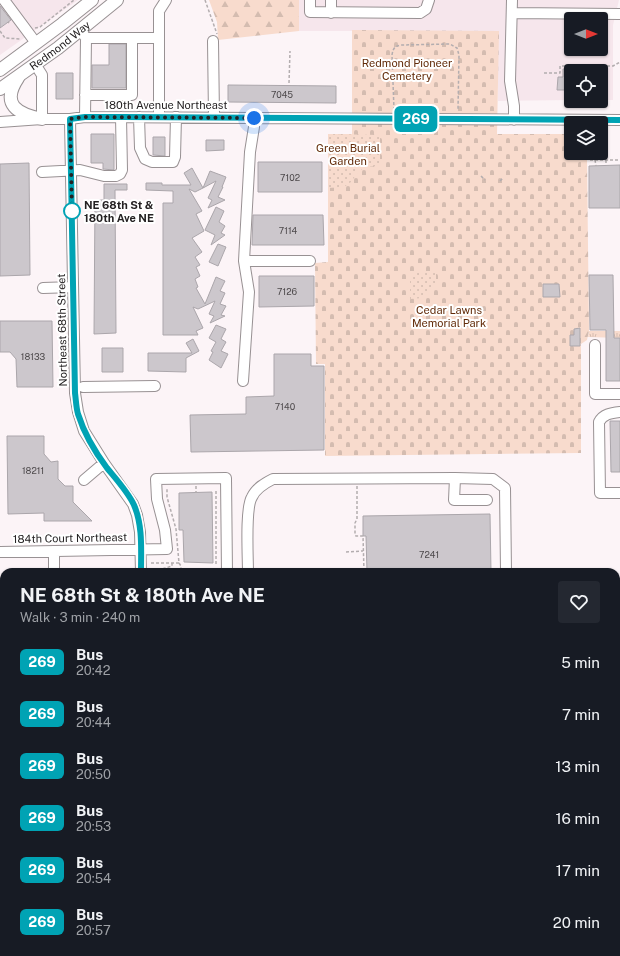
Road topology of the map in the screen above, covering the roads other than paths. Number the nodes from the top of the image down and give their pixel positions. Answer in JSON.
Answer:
{"nodes":[{"id":1,"x":4,"y":0,"type":"edge"},
{"id":2,"x":92,"y":0,"type":"edge"},
{"id":3,"x":117,"y":0,"type":"edge"},
{"id":4,"x":166,"y":0,"type":"edge"},
{"id":5,"x":310,"y":0,"type":"edge"},
{"id":6,"x":331,"y":0,"type":"edge"},
{"id":7,"x":429,"y":0,"type":"edge"},
{"id":8,"x":512,"y":0,"type":"edge"},
{"id":9,"x":331,"y":12,"type":"junction"},
{"id":10,"x":512,"y":13,"type":"junction"},
{"id":11,"x":620,"y":14,"type":"edge"},
{"id":12,"x":83,"y":34,"type":"junction"},
{"id":13,"x":132,"y":38,"type":"junction"},
{"id":14,"x":159,"y":38,"type":"junction"},
{"id":15,"x":216,"y":39,"type":"road end"},
{"id":16,"x":36,"y":43,"type":"junction"},
{"id":17,"x":35,"y":64,"type":"junction"},
{"id":18,"x":0,"y":70,"type":"edge"},
{"id":19,"x":21,"y":73,"type":"junction"},
{"id":20,"x":0,"y":89,"type":"edge"},
{"id":21,"x":85,"y":95,"type":"junction"},
{"id":22,"x":85,"y":117,"type":"junction"},
{"id":23,"x":122,"y":117,"type":"junction"},
{"id":24,"x":138,"y":117,"type":"junction"},
{"id":25,"x":159,"y":117,"type":"junction"},
{"id":26,"x":176,"y":117,"type":"junction"},
{"id":27,"x":214,"y":118,"type":"junction"},
{"id":28,"x":254,"y":118,"type":"junction"},
{"id":29,"x":42,"y":119,"type":"junction"},
{"id":30,"x":70,"y":119,"type":"junction"},
{"id":31,"x":514,"y":120,"type":"junction"},
{"id":32,"x":620,"y":120,"type":"edge"},
{"id":33,"x":0,"y":122,"type":"edge"},
{"id":34,"x":71,"y":171,"type":"junction"},
{"id":35,"x":42,"y":172,"type":"dead end"},
{"id":36,"x":244,"y":261,"type":"junction"},
{"id":37,"x":310,"y":261,"type":"dead end"},
{"id":38,"x":73,"y":287,"type":"junction"},
{"id":39,"x":43,"y":288,"type":"dead end"},
{"id":40,"x":595,"y":345,"type":"dead end"},
{"id":41,"x":243,"y":381,"type":"dead end"},
{"id":42,"x":155,"y":386,"type":"dead end"},
{"id":43,"x":83,"y":387,"type":"dead end"},
{"id":44,"x":620,"y":394,"type":"edge"},
{"id":45,"x":620,"y":412,"type":"edge"},
{"id":46,"x":104,"y":463,"type":"junction"},
{"id":47,"x":455,"y":478,"type":"junction"},
{"id":48,"x":84,"y":480,"type":"dead end"},
{"id":49,"x":620,"y":493,"type":"edge"},
{"id":50,"x":487,"y":500,"type":"dead end"},
{"id":51,"x":141,"y":549,"type":"junction"},
{"id":52,"x":54,"y":550,"type":"junction"},
{"id":53,"x":0,"y":552,"type":"edge"},
{"id":54,"x":54,"y":568,"type":"edge"},
{"id":55,"x":141,"y":568,"type":"edge"},
{"id":56,"x":227,"y":568,"type":"edge"},
{"id":57,"x":248,"y":568,"type":"edge"},
{"id":58,"x":506,"y":568,"type":"edge"}],
"edges":[{"from":1,"to":16,"type":"street"},
{"from":2,"to":16,"type":"main road","name":"Redmond Way"},
{"from":3,"to":12,"type":"main road","name":"Redmond Way"},
{"from":4,"to":14,"type":"street"},
{"from":5,"to":9,"type":"street"},
{"from":6,"to":9,"type":"street"},
{"from":7,"to":9,"type":"street"},
{"from":8,"to":10,"type":"street"},
{"from":10,"to":11,"type":"street"},
{"from":10,"to":31,"type":"street"},
{"from":12,"to":13,"type":"street"},
{"from":12,"to":17,"type":"main road","name":"Redmond Way"},
{"from":12,"to":21,"type":"street"},
{"from":13,"to":14,"type":"street"},
{"from":13,"to":21,"type":"street"},
{"from":14,"to":25,"type":"street"},
{"from":15,"to":27,"type":"street"},
{"from":16,"to":18,"type":"main road","name":"Redmond Way"},
{"from":17,"to":19,"type":"main road","name":"Redmond Way"},
{"from":17,"to":29,"type":"street"},
{"from":19,"to":20,"type":"main road","name":"Redmond Way"},
{"from":19,"to":29,"type":"main road"},
{"from":21,"to":22,"type":"street"},
{"from":22,"to":23,"type":"street","name":"180th Avenue Northeast"},
{"from":22,"to":30,"type":"street","name":"180th Avenue Northeast"},
{"from":23,"to":24,"type":"street","name":"180th Avenue Northeast"},
{"from":23,"to":34,"type":"street"},
{"from":24,"to":25,"type":"street","name":"180th Avenue Northeast"},
{"from":24,"to":26,"type":"street"},
{"from":25,"to":26,"type":"street","name":"180th Avenue Northeast"},
{"from":26,"to":27,"type":"street","name":"180th Avenue Northeast"},
{"from":27,"to":28,"type":"street","name":"180th Avenue Northeast"},
{"from":28,"to":31,"type":"street","name":"180th Avenue Northeast"},
{"from":28,"to":36,"type":"street"},
{"from":29,"to":30,"type":"street","name":"180th Avenue Northeast"},
{"from":29,"to":33,"type":"street","name":"180th Avenue Northeast"},
{"from":30,"to":34,"type":"street","name":"Northeast 68th Street"},
{"from":31,"to":32,"type":"street","name":"180th Avenue Northeast"},
{"from":34,"to":35,"type":"street"},
{"from":34,"to":38,"type":"street","name":"Northeast 68th Street"},
{"from":36,"to":37,"type":"street"},
{"from":36,"to":41,"type":"street"},
{"from":38,"to":39,"type":"street"},
{"from":38,"to":46,"type":"street","name":"Northeast 68th Street"},
{"from":40,"to":44,"type":"street"},
{"from":42,"to":43,"type":"street"},
{"from":45,"to":49,"type":"street"},
{"from":46,"to":48,"type":"street"},
{"from":46,"to":51,"type":"street","name":"Northeast 68th Street"},
{"from":47,"to":50,"type":"street"},
{"from":47,"to":57,"type":"street"},
{"from":47,"to":58,"type":"street"},
{"from":51,"to":52,"type":"street","name":"184th Court Northeast"},
{"from":51,"to":55,"type":"street","name":"Northeast 68th Street"},
{"from":51,"to":56,"type":"street","name":"184th Court Northeast"},
{"from":52,"to":53,"type":"street","name":"184th Court Northeast"},
{"from":52,"to":54,"type":"street"}]}
